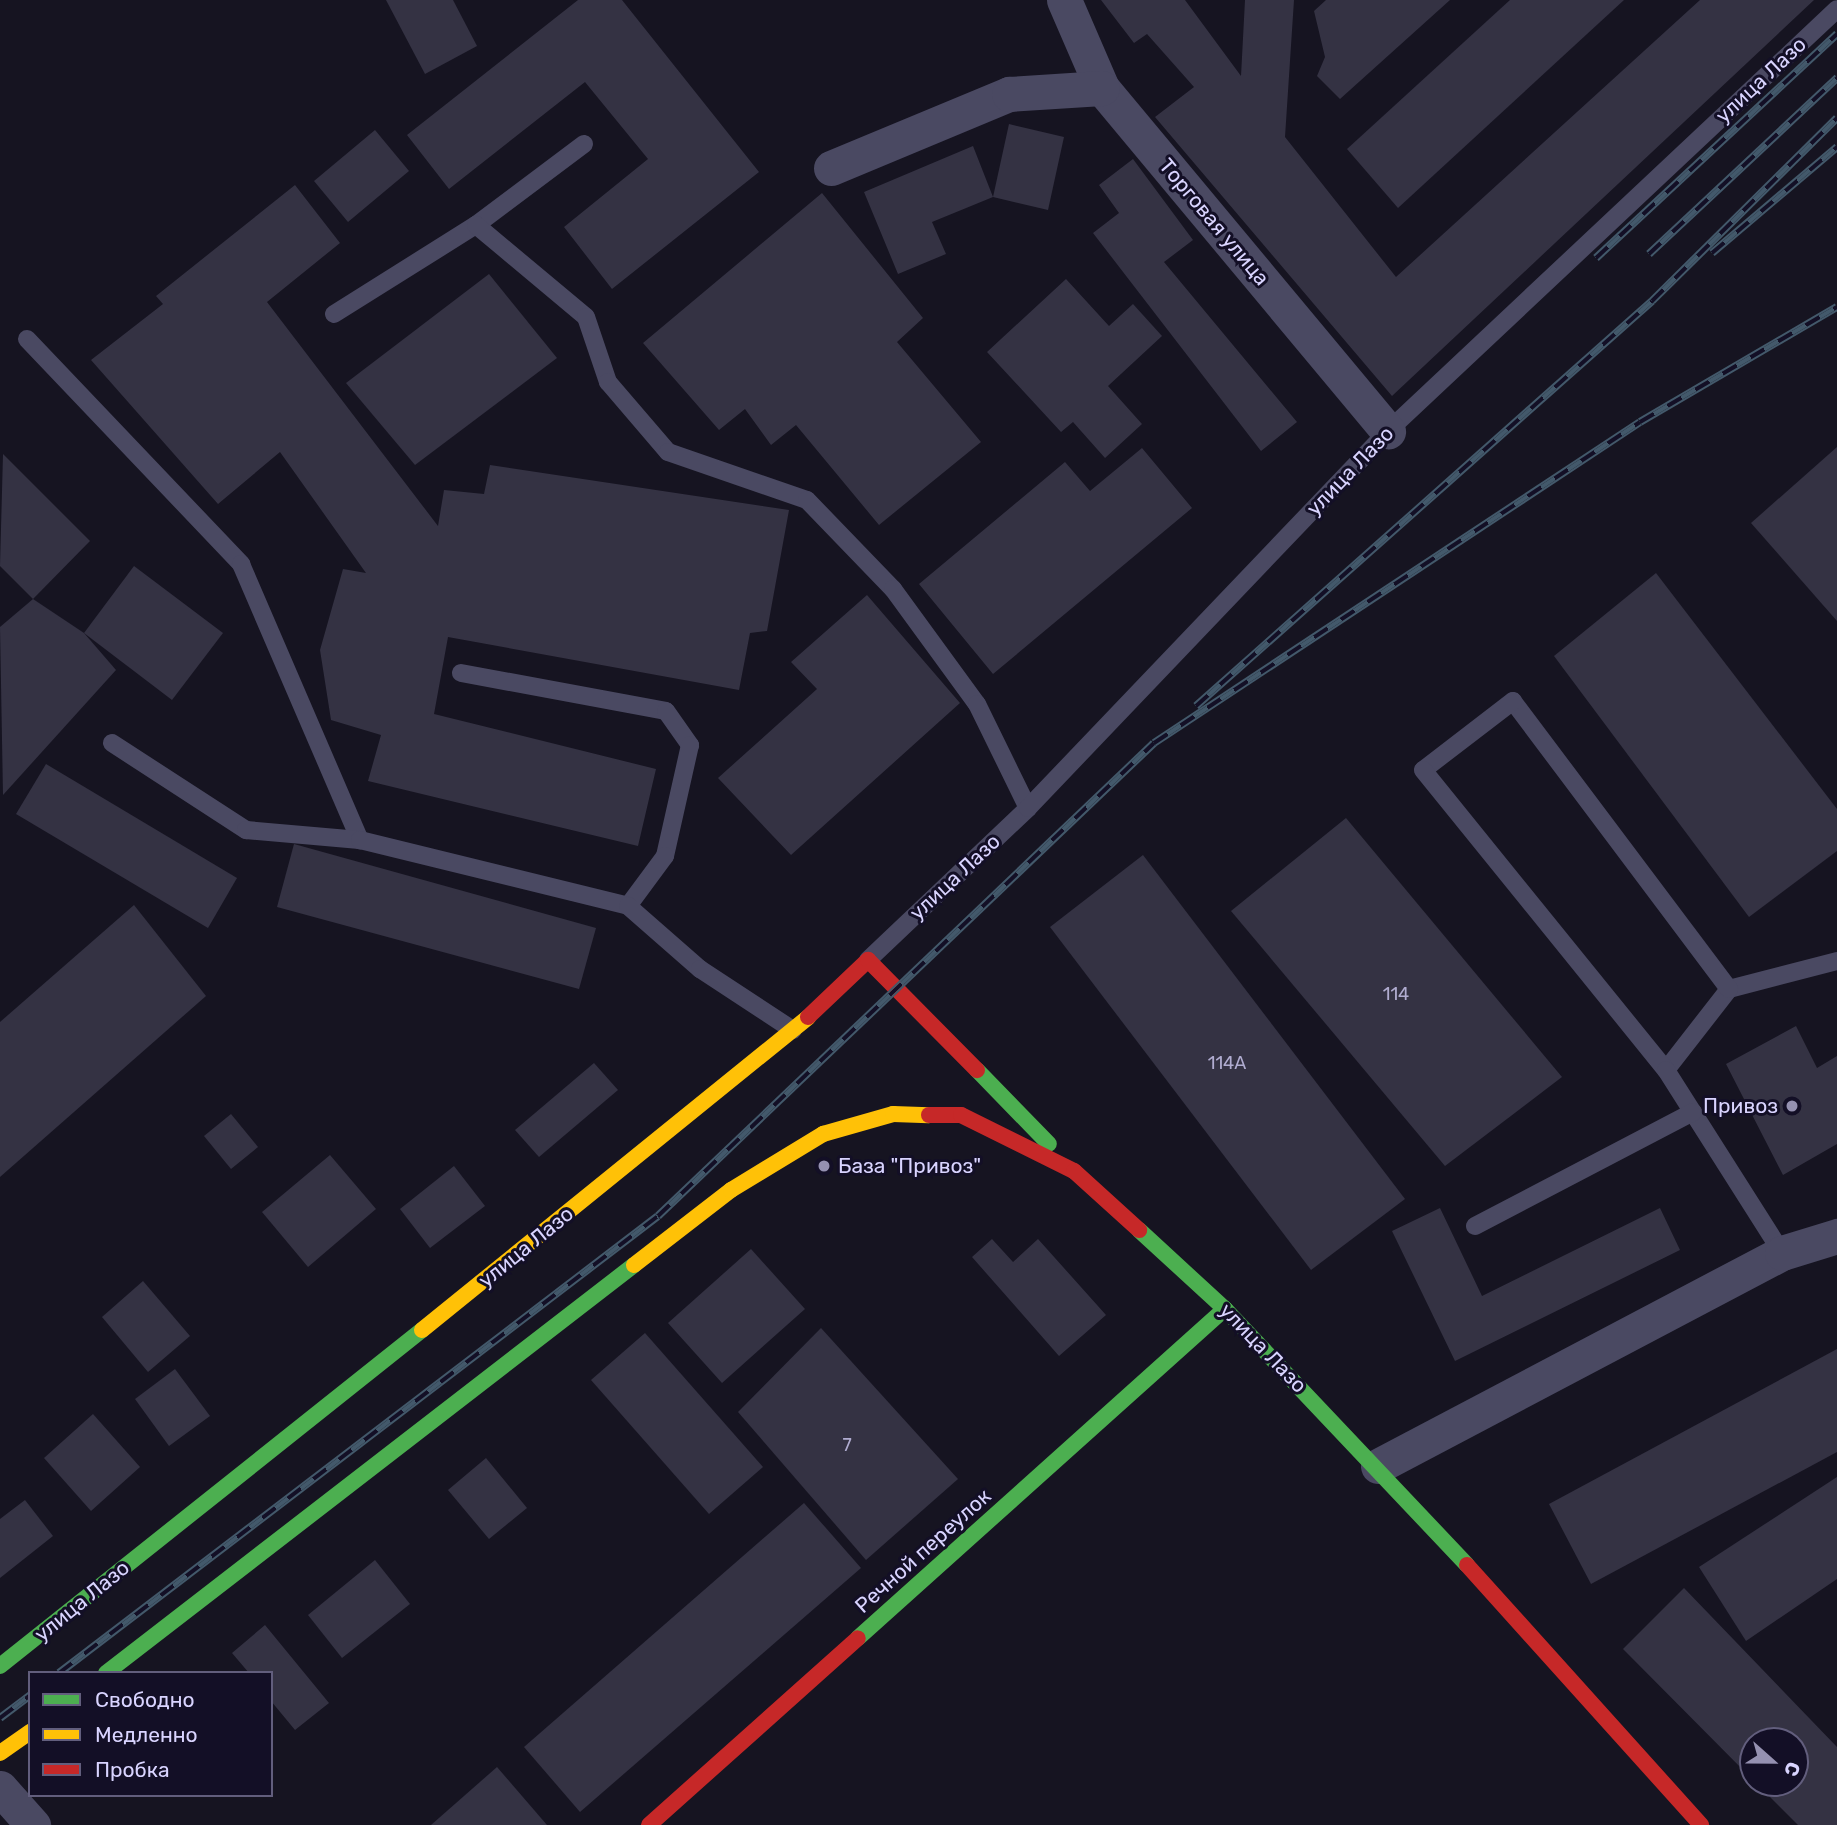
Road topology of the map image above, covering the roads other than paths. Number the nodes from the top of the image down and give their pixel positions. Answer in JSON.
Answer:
{"nodes":[{"id":1,"x":1064,"y":0,"type":"edge"},
{"id":2,"x":1837,"y":9,"type":"edge"},
{"id":3,"x":1102,"y":88,"type":"junction"},
{"id":4,"x":584,"y":144,"type":"dead end"},
{"id":5,"x":831,"y":168,"type":"dead end"},
{"id":6,"x":476,"y":225,"type":"junction"},
{"id":7,"x":334,"y":314,"type":"dead end"},
{"id":8,"x":27,"y":339,"type":"dead end"},
{"id":9,"x":1388,"y":431,"type":"junction"},
{"id":10,"x":461,"y":673,"type":"dead end"},
{"id":11,"x":112,"y":743,"type":"dead end"},
{"id":12,"x":1028,"y":808,"type":"junction"},
{"id":13,"x":360,"y":841,"type":"junction"},
{"id":14,"x":628,"y":906,"type":"junction"},
{"id":15,"x":868,"y":960,"type":"junction"},
{"id":16,"x":1837,"y":961,"type":"edge"},
{"id":17,"x":1730,"y":989,"type":"junction"},
{"id":18,"x":793,"y":1030,"type":"junction"},
{"id":19,"x":1666,"y":1070,"type":"junction"},
{"id":20,"x":1693,"y":1112,"type":"junction"},
{"id":21,"x":1074,"y":1171,"type":"junction"},
{"id":22,"x":1475,"y":1226,"type":"dead end"},
{"id":23,"x":1837,"y":1236,"type":"edge"},
{"id":24,"x":1782,"y":1253,"type":"junction"},
{"id":25,"x":1225,"y":1308,"type":"junction"},
{"id":26,"x":1378,"y":1466,"type":"junction"},
{"id":27,"x":5,"y":1652,"type":"edge"},
{"id":28,"x":110,"y":1671,"type":"edge"},
{"id":29,"x":28,"y":1733,"type":"edge"},
{"id":30,"x":0,"y":1753,"type":"edge"},
{"id":31,"x":0,"y":1788,"type":"edge"},
{"id":32,"x":33,"y":1825,"type":"edge"},
{"id":33,"x":649,"y":1825,"type":"edge"},
{"id":34,"x":1701,"y":1825,"type":"edge"}],
"edges":[{"from":1,"to":3,"type":"street","name":"Торговая улица"},
{"from":2,"to":9,"type":"lane","name":"улица Лазо"},
{"from":3,"to":5,"type":"street"},
{"from":3,"to":9,"type":"street","name":"Торговая улица"},
{"from":4,"to":6,"type":"lane"},
{"from":6,"to":7,"type":"lane"},
{"from":6,"to":12,"type":"lane"},
{"from":8,"to":13,"type":"lane"},
{"from":9,"to":12,"type":"lane","name":"улица Лазо"},
{"from":10,"to":14,"type":"lane"},
{"from":11,"to":13,"type":"lane"},
{"from":12,"to":15,"type":"lane","name":"улица Лазо"},
{"from":13,"to":14,"type":"lane"},
{"from":14,"to":18,"type":"lane"},
{"from":15,"to":18,"type":"main road","name":"улица Лазо"},
{"from":15,"to":21,"type":"main road"},
{"from":16,"to":17,"type":"lane"},
{"from":17,"to":19,"type":"lane"},
{"from":17,"to":19,"type":"lane"},
{"from":18,"to":27,"type":"main road","name":"улица Лазо"},
{"from":19,"to":20,"type":"lane"},
{"from":20,"to":22,"type":"lane"},
{"from":20,"to":24,"type":"lane"},
{"from":21,"to":25,"type":"main road","name":"улица Лазо"},
{"from":21,"to":28,"type":"main road","name":"улица Лазо"},
{"from":23,"to":24,"type":"street"},
{"from":24,"to":26,"type":"street"},
{"from":25,"to":26,"type":"main road","name":"улица Лазо"},
{"from":25,"to":33,"type":"main road","name":"Речной переулок"},
{"from":26,"to":34,"type":"main road","name":"улица Лазо"},
{"from":29,"to":30,"type":"main road"},
{"from":31,"to":32,"type":"street"}]}
